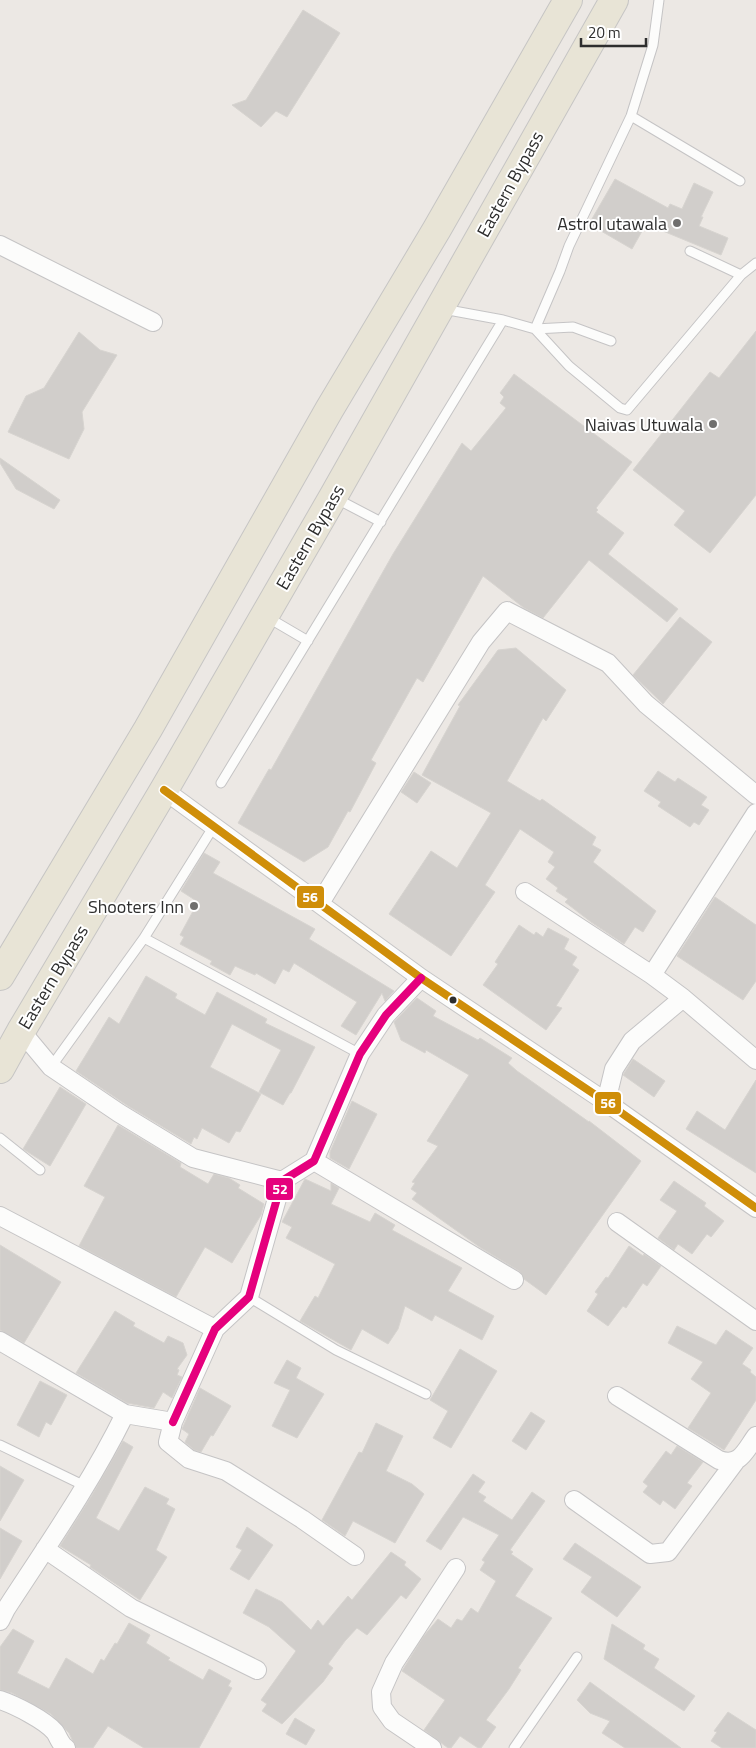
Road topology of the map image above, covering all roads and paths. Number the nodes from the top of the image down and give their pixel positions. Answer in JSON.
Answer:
{"nodes":[{"id":1,"x":568,"y":0,"type":"edge"},
{"id":2,"x":614,"y":0,"type":"edge"},
{"id":3,"x":659,"y":0,"type":"edge"},
{"id":4,"x":631,"y":116,"type":"junction"},
{"id":5,"x":740,"y":181,"type":"dead end"},
{"id":6,"x":0,"y":245,"type":"edge"},
{"id":7,"x":690,"y":252,"type":"dead end"},
{"id":8,"x":756,"y":263,"type":"edge"},
{"id":9,"x":741,"y":275,"type":"junction"},
{"id":10,"x":440,"y":308,"type":"junction"},
{"id":11,"x":503,"y":320,"type":"junction"},
{"id":12,"x":153,"y":322,"type":"dead end"},
{"id":13,"x":535,"y":329,"type":"junction"},
{"id":14,"x":611,"y":341,"type":"dead end"},
{"id":15,"x":333,"y":497,"type":"junction"},
{"id":16,"x":380,"y":522,"type":"junction"},
{"id":17,"x":265,"y":616,"type":"junction"},
{"id":18,"x":308,"y":642,"type":"junction"},
{"id":19,"x":221,"y":783,"type":"dead end"},
{"id":20,"x":164,"y":790,"type":"junction"},
{"id":21,"x":756,"y":795,"type":"edge"},
{"id":22,"x":756,"y":813,"type":"edge"},
{"id":23,"x":214,"y":826,"type":"junction"},
{"id":24,"x":525,"y":892,"type":"dead end"},
{"id":25,"x":320,"y":903,"type":"junction"},
{"id":26,"x":144,"y":938,"type":"junction"},
{"id":27,"x":652,"y":975,"type":"junction"},
{"id":28,"x":0,"y":976,"type":"edge"},
{"id":29,"x":420,"y":978,"type":"junction"},
{"id":30,"x":683,"y":998,"type":"junction"},
{"id":31,"x":21,"y":1031,"type":"junction"},
{"id":32,"x":360,"y":1054,"type":"junction"},
{"id":33,"x":756,"y":1060,"type":"edge"},
{"id":34,"x":50,"y":1068,"type":"junction"},
{"id":35,"x":0,"y":1069,"type":"edge"},
{"id":36,"x":606,"y":1102,"type":"junction"},
{"id":37,"x":0,"y":1138,"type":"edge"},
{"id":38,"x":314,"y":1161,"type":"junction"},
{"id":39,"x":40,"y":1170,"type":"dead end"},
{"id":40,"x":282,"y":1181,"type":"junction"},
{"id":41,"x":756,"y":1208,"type":"edge"},
{"id":42,"x":0,"y":1216,"type":"edge"},
{"id":43,"x":618,"y":1222,"type":"dead end"},
{"id":44,"x":514,"y":1280,"type":"dead end"},
{"id":45,"x":249,"y":1297,"type":"junction"},
{"id":46,"x":756,"y":1321,"type":"edge"},
{"id":47,"x":215,"y":1329,"type":"junction"},
{"id":48,"x":0,"y":1341,"type":"edge"},
{"id":49,"x":426,"y":1394,"type":"dead end"},
{"id":50,"x":617,"y":1396,"type":"dead end"},
{"id":51,"x":125,"y":1414,"type":"junction"},
{"id":52,"x":173,"y":1422,"type":"junction"},
{"id":53,"x":756,"y":1436,"type":"edge"},
{"id":54,"x":0,"y":1444,"type":"edge"},
{"id":55,"x":735,"y":1462,"type":"junction"},
{"id":56,"x":85,"y":1486,"type":"junction"},
{"id":57,"x":574,"y":1500,"type":"dead end"},
{"id":58,"x":45,"y":1549,"type":"junction"},
{"id":59,"x":355,"y":1556,"type":"dead end"},
{"id":60,"x":456,"y":1568,"type":"dead end"},
{"id":61,"x":2,"y":1612,"type":"edge"},
{"id":62,"x":577,"y":1657,"type":"dead end"},
{"id":63,"x":257,"y":1670,"type":"dead end"},
{"id":64,"x":0,"y":1700,"type":"edge"},
{"id":65,"x":66,"y":1748,"type":"edge"},
{"id":66,"x":432,"y":1748,"type":"edge"},
{"id":67,"x":514,"y":1748,"type":"edge"}],
"edges":[{"from":1,"to":28,"type":"main road"},
{"from":2,"to":10,"type":"main road","name":"Eastern Bypass"},
{"from":3,"to":4,"type":"lane"},
{"from":4,"to":5,"type":"lane"},
{"from":4,"to":13,"type":"lane"},
{"from":6,"to":12,"type":"street"},
{"from":7,"to":9,"type":"lane"},
{"from":8,"to":9,"type":"lane"},
{"from":9,"to":13,"type":"lane"},
{"from":10,"to":11,"type":"lane"},
{"from":10,"to":15,"type":"main road","name":"Eastern Bypass"},
{"from":11,"to":13,"type":"lane"},
{"from":11,"to":16,"type":"lane"},
{"from":13,"to":14,"type":"lane"},
{"from":15,"to":16,"type":"lane"},
{"from":15,"to":17,"type":"main road","name":"Eastern Bypass"},
{"from":16,"to":18,"type":"lane"},
{"from":17,"to":18,"type":"lane"},
{"from":17,"to":20,"type":"main road","name":"Eastern Bypass"},
{"from":18,"to":19,"type":"lane"},
{"from":20,"to":23,"type":"street"},
{"from":20,"to":31,"type":"main road","name":"Eastern Bypass"},
{"from":21,"to":25,"type":"street"},
{"from":22,"to":27,"type":"street"},
{"from":23,"to":25,"type":"street"},
{"from":23,"to":26,"type":"lane"},
{"from":24,"to":27,"type":"street"},
{"from":25,"to":29,"type":"street"},
{"from":26,"to":32,"type":"lane"},
{"from":26,"to":34,"type":"lane"},
{"from":27,"to":30,"type":"street"},
{"from":29,"to":32,"type":"street"},
{"from":29,"to":36,"type":"street"},
{"from":30,"to":33,"type":"street"},
{"from":30,"to":36,"type":"street"},
{"from":31,"to":34,"type":"street"},
{"from":31,"to":35,"type":"main road","name":"Eastern Bypass"},
{"from":32,"to":38,"type":"street"},
{"from":34,"to":40,"type":"street"},
{"from":36,"to":41,"type":"street"},
{"from":37,"to":39,"type":"lane"},
{"from":38,"to":40,"type":"street"},
{"from":38,"to":44,"type":"street"},
{"from":40,"to":45,"type":"street"},
{"from":42,"to":47,"type":"street"},
{"from":43,"to":46,"type":"street"},
{"from":45,"to":47,"type":"street"},
{"from":45,"to":49,"type":"lane"},
{"from":47,"to":52,"type":"street"},
{"from":48,"to":51,"type":"street"},
{"from":50,"to":55,"type":"street"},
{"from":51,"to":52,"type":"street"},
{"from":51,"to":56,"type":"street"},
{"from":52,"to":59,"type":"street"},
{"from":53,"to":55,"type":"street"},
{"from":54,"to":56,"type":"lane"},
{"from":55,"to":57,"type":"street"},
{"from":56,"to":58,"type":"street"},
{"from":58,"to":61,"type":"street"},
{"from":58,"to":63,"type":"street"},
{"from":60,"to":66,"type":"street"},
{"from":62,"to":67,"type":"lane"},
{"from":64,"to":65,"type":"street"}]}
